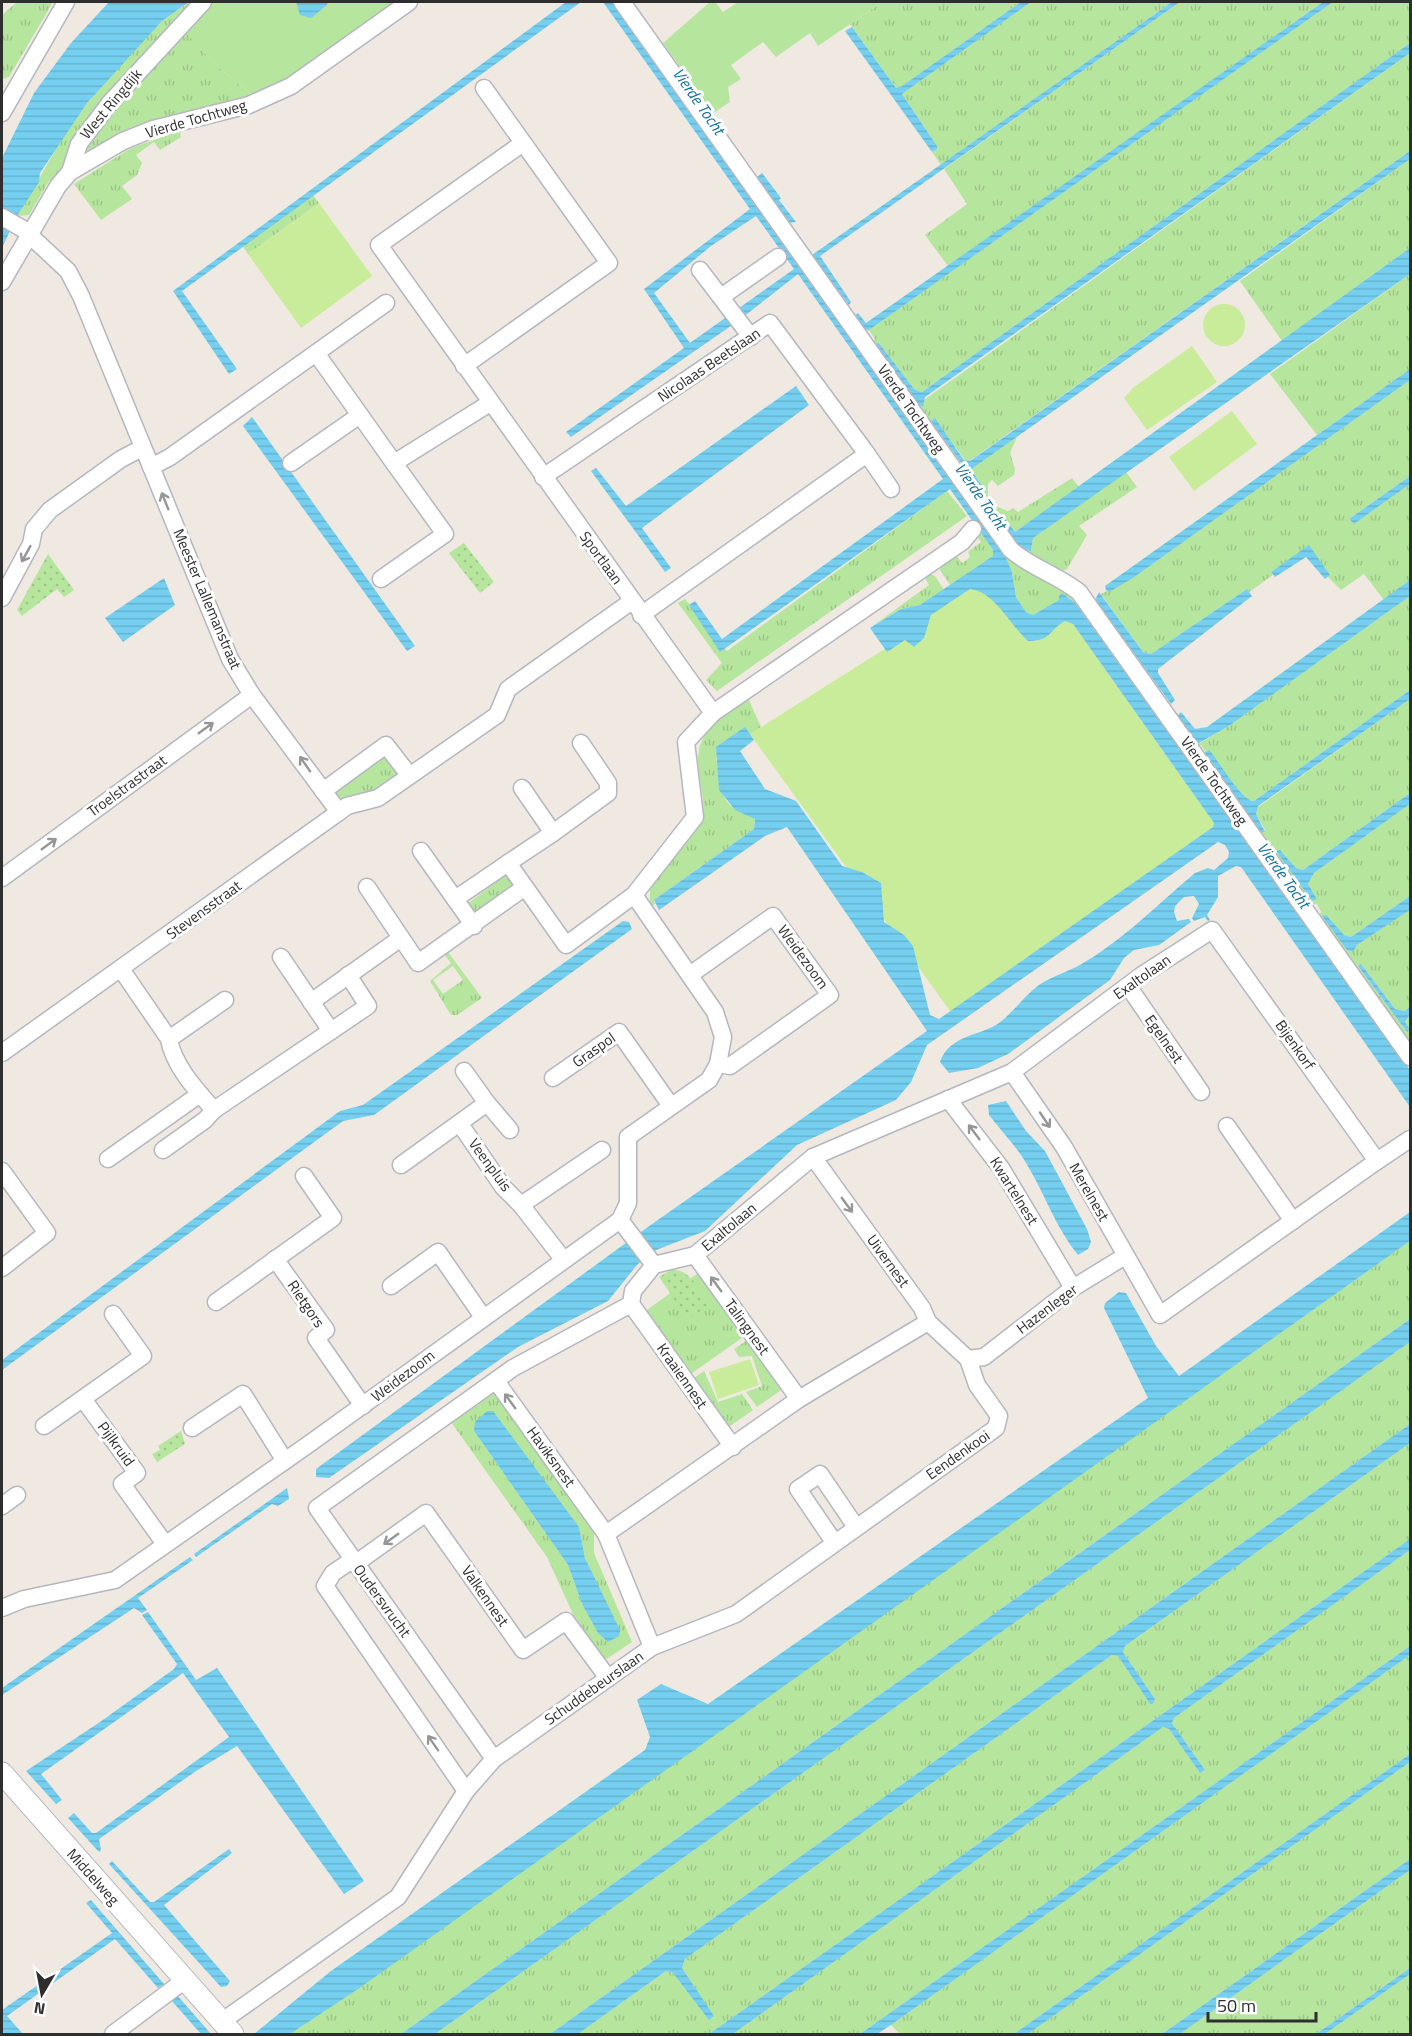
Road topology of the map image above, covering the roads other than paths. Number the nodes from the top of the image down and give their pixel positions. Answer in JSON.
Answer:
{"nodes":[{"id":1,"x":66,"y":2,"type":"edge"},
{"id":2,"x":203,"y":2,"type":"edge"},
{"id":3,"x":409,"y":2,"type":"edge"},
{"id":4,"x":622,"y":2,"type":"edge"},
{"id":5,"x":484,"y":88,"type":"dead end"},
{"id":6,"x":2,"y":113,"type":"edge"},
{"id":7,"x":524,"y":143,"type":"junction"},
{"id":8,"x":70,"y":172,"type":"junction"},
{"id":9,"x":2,"y":217,"type":"edge"},
{"id":10,"x":26,"y":232,"type":"junction"},
{"id":11,"x":778,"y":257,"type":"dead end"},
{"id":12,"x":700,"y":270,"type":"dead end"},
{"id":13,"x":2,"y":282,"type":"edge"},
{"id":14,"x":386,"y":303,"type":"dead end"},
{"id":15,"x":730,"y":310,"type":"junction"},
{"id":16,"x":751,"y":337,"type":"junction"},
{"id":17,"x":315,"y":353,"type":"junction"},
{"id":18,"x":464,"y":366,"type":"junction"},
{"id":19,"x":490,"y":403,"type":"junction"},
{"id":20,"x":360,"y":416,"type":"junction"},
{"id":21,"x":142,"y":448,"type":"junction"},
{"id":22,"x":867,"y":454,"type":"junction"},
{"id":23,"x":291,"y":463,"type":"dead end"},
{"id":24,"x":394,"y":464,"type":"junction"},
{"id":25,"x":151,"y":466,"type":"junction"},
{"id":26,"x":543,"y":477,"type":"junction"},
{"id":27,"x":891,"y":489,"type":"dead end"},
{"id":28,"x":973,"y":529,"type":"dead end"},
{"id":29,"x":381,"y":579,"type":"dead end"},
{"id":30,"x":2,"y":598,"type":"edge"},
{"id":31,"x":636,"y":608,"type":"junction"},
{"id":32,"x":252,"y":695,"type":"junction"},
{"id":33,"x":713,"y":713,"type":"junction"},
{"id":34,"x":580,"y":743,"type":"dead end"},
{"id":35,"x":409,"y":776,"type":"junction"},
{"id":36,"x":522,"y":788,"type":"dead end"},
{"id":37,"x":323,"y":791,"type":"junction"},
{"id":38,"x":339,"y":812,"type":"junction"},
{"id":39,"x":553,"y":833,"type":"junction"},
{"id":40,"x":421,"y":851,"type":"dead end"},
{"id":41,"x":508,"y":863,"type":"junction"},
{"id":42,"x":2,"y":878,"type":"edge"},
{"id":43,"x":367,"y":887,"type":"dead end"},
{"id":44,"x":525,"y":887,"type":"junction"},
{"id":45,"x":634,"y":895,"type":"junction"},
{"id":46,"x":455,"y":899,"type":"junction"},
{"id":47,"x":474,"y":926,"type":"junction"},
{"id":48,"x":1212,"y":930,"type":"joint"},
{"id":49,"x":401,"y":938,"type":"junction"},
{"id":50,"x":281,"y":957,"type":"dead end"},
{"id":51,"x":122,"y":969,"type":"junction"},
{"id":52,"x":694,"y":972,"type":"dead end"},
{"id":53,"x":348,"y":975,"type":"junction"},
{"id":54,"x":1128,"y":986,"type":"junction"},
{"id":55,"x":225,"y":1000,"type":"dead end"},
{"id":56,"x":311,"y":1002,"type":"junction"},
{"id":57,"x":330,"y":1031,"type":"junction"},
{"id":58,"x":169,"y":1039,"type":"junction"},
{"id":59,"x":2,"y":1053,"type":"edge"},
{"id":60,"x":1410,"y":1057,"type":"edge"},
{"id":61,"x":718,"y":1064,"type":"junction"},
{"id":62,"x":464,"y":1071,"type":"dead end"},
{"id":63,"x":1012,"y":1072,"type":"junction"},
{"id":64,"x":553,"y":1078,"type":"dead end"},
{"id":65,"x":1201,"y":1092,"type":"dead end"},
{"id":66,"x":200,"y":1095,"type":"junction"},
{"id":67,"x":948,"y":1099,"type":"junction"},
{"id":68,"x":486,"y":1103,"type":"junction"},
{"id":69,"x":671,"y":1106,"type":"junction"},
{"id":70,"x":214,"y":1110,"type":"junction"},
{"id":71,"x":460,"y":1124,"type":"junction"},
{"id":72,"x":1227,"y":1126,"type":"dead end"},
{"id":73,"x":510,"y":1130,"type":"dead end"},
{"id":74,"x":1410,"y":1139,"type":"edge"},
{"id":75,"x":163,"y":1150,"type":"dead end"},
{"id":76,"x":602,"y":1150,"type":"dead end"},
{"id":77,"x":813,"y":1157,"type":"junction"},
{"id":78,"x":108,"y":1159,"type":"dead end"},
{"id":79,"x":1377,"y":1161,"type":"junction"},
{"id":80,"x":400,"y":1164,"type":"dead end"},
{"id":81,"x":2,"y":1171,"type":"edge"},
{"id":82,"x":304,"y":1176,"type":"dead end"},
{"id":83,"x":521,"y":1205,"type":"junction"},
{"id":84,"x":620,"y":1220,"type":"junction"},
{"id":85,"x":1293,"y":1221,"type":"junction"},
{"id":86,"x":695,"y":1255,"type":"junction"},
{"id":87,"x":1125,"y":1256,"type":"junction"},
{"id":88,"x":563,"y":1259,"type":"junction"},
{"id":89,"x":275,"y":1260,"type":"junction"},
{"id":90,"x":652,"y":1262,"type":"junction"},
{"id":91,"x":2,"y":1268,"type":"edge"},
{"id":92,"x":391,"y":1286,"type":"dead end"},
{"id":93,"x":1073,"y":1287,"type":"junction"},
{"id":94,"x":216,"y":1302,"type":"dead end"},
{"id":95,"x":631,"y":1304,"type":"junction"},
{"id":96,"x":113,"y":1314,"type":"dead end"},
{"id":97,"x":483,"y":1317,"type":"junction"},
{"id":98,"x":928,"y":1322,"type":"junction"},
{"id":99,"x":968,"y":1359,"type":"junction"},
{"id":100,"x":496,"y":1381,"type":"junction"},
{"id":101,"x":83,"y":1398,"type":"junction"},
{"id":102,"x":800,"y":1399,"type":"junction"},
{"id":103,"x":363,"y":1406,"type":"junction"},
{"id":104,"x":44,"y":1426,"type":"dead end"},
{"id":105,"x":192,"y":1428,"type":"dead end"},
{"id":106,"x":733,"y":1447,"type":"junction"},
{"id":107,"x":285,"y":1461,"type":"junction"},
{"id":108,"x":17,"y":1495,"type":"dead end"},
{"id":109,"x":2,"y":1506,"type":"edge"},
{"id":110,"x":856,"y":1527,"type":"junction"},
{"id":111,"x":606,"y":1534,"type":"junction"},
{"id":112,"x":834,"y":1542,"type":"junction"},
{"id":113,"x":165,"y":1544,"type":"junction"},
{"id":114,"x":354,"y":1562,"type":"junction"},
{"id":115,"x":2,"y":1608,"type":"edge"},
{"id":116,"x":652,"y":1647,"type":"junction"},
{"id":117,"x":608,"y":1678,"type":"junction"},
{"id":118,"x":494,"y":1759,"type":"junction"},
{"id":119,"x":2,"y":1773,"type":"edge"},
{"id":120,"x":466,"y":1791,"type":"junction"},
{"id":121,"x":185,"y":1980,"type":"junction"},
{"id":122,"x":227,"y":2028,"type":"edge"},
{"id":123,"x":113,"y":2034,"type":"edge"}],
"edges":[{"from":1,"to":6,"type":"street"},
{"from":2,"to":8,"type":"street","name":"West Ringdijk"},
{"from":3,"to":8,"type":"street","name":"Vierde Tochtweg"},
{"from":4,"to":60,"type":"street","name":"Vierde Tochtweg"},
{"from":5,"to":7,"type":"street"},
{"from":7,"to":18,"type":"street"},
{"from":7,"to":18,"type":"street","name":"Sportlaan"},
{"from":8,"to":10,"type":"street","name":"West Ringdijk"},
{"from":9,"to":10,"type":"street","name":"Meester Lallemanstraat"},
{"from":10,"to":13,"type":"street","name":"West Ringdijk"},
{"from":10,"to":21,"type":"street","name":"Meester Lallemanstraat"},
{"from":11,"to":15,"type":"street"},
{"from":12,"to":15,"type":"street"},
{"from":14,"to":17,"type":"street"},
{"from":15,"to":16,"type":"street"},
{"from":16,"to":22,"type":"street","name":"Nicolaas Beetslaan"},
{"from":16,"to":26,"type":"street","name":"Nicolaas Beetslaan"},
{"from":17,"to":20,"type":"street"},
{"from":17,"to":25,"type":"street"},
{"from":18,"to":19,"type":"street","name":"Sportlaan"},
{"from":19,"to":24,"type":"street"},
{"from":19,"to":26,"type":"street","name":"Sportlaan"},
{"from":20,"to":23,"type":"street"},
{"from":20,"to":24,"type":"street"},
{"from":21,"to":25,"type":"street","name":"Meester Lallemanstraat"},
{"from":21,"to":30,"type":"street","one_way":true},
{"from":22,"to":27,"type":"street","name":"Nicolaas Beetslaan"},
{"from":22,"to":31,"type":"street"},
{"from":24,"to":29,"type":"street"},
{"from":32,"to":25,"type":"street","name":"Meester Lallemanstraat","one_way":true},
{"from":26,"to":31,"type":"street","name":"Sportlaan"},
{"from":28,"to":33,"type":"street"},
{"from":31,"to":33,"type":"street","name":"Sportlaan"},
{"from":31,"to":35,"type":"street","name":"Stevensstraat"},
{"from":37,"to":32,"type":"street","name":"Meester Lallemanstraat","one_way":true},
{"from":42,"to":32,"type":"street","name":"Troelstrastraat","one_way":true},
{"from":33,"to":45,"type":"street"},
{"from":34,"to":39,"type":"street"},
{"from":35,"to":37,"type":"street"},
{"from":35,"to":38,"type":"street","name":"Stevensstraat"},
{"from":36,"to":39,"type":"street"},
{"from":37,"to":38,"type":"street","name":"Meester Lallemanstraat"},
{"from":38,"to":51,"type":"street","name":"Stevensstraat"},
{"from":39,"to":41,"type":"street"},
{"from":40,"to":46,"type":"street"},
{"from":41,"to":44,"type":"street"},
{"from":41,"to":46,"type":"street"},
{"from":43,"to":49,"type":"street"},
{"from":44,"to":45,"type":"street"},
{"from":44,"to":47,"type":"street"},
{"from":45,"to":61,"type":"street"},
{"from":46,"to":47,"type":"street"},
{"from":47,"to":49,"type":"street"},
{"from":48,"to":54,"type":"street","name":"Exaltolaan"},
{"from":48,"to":79,"type":"street","name":"Bijenkorf"},
{"from":49,"to":53,"type":"street"},
{"from":50,"to":56,"type":"street"},
{"from":51,"to":58,"type":"street"},
{"from":51,"to":59,"type":"street","name":"Stevensstraat"},
{"from":52,"to":61,"type":"street","name":"Weidezoom"},
{"from":53,"to":56,"type":"street"},
{"from":53,"to":57,"type":"street"},
{"from":54,"to":63,"type":"street","name":"Exaltolaan"},
{"from":54,"to":65,"type":"street","name":"Egelnest"},
{"from":55,"to":58,"type":"street"},
{"from":56,"to":57,"type":"street"},
{"from":57,"to":70,"type":"street"},
{"from":58,"to":66,"type":"street"},
{"from":61,"to":69,"type":"street"},
{"from":62,"to":68,"type":"street"},
{"from":63,"to":67,"type":"street","name":"Exaltolaan"},
{"from":63,"to":87,"type":"street","name":"Merelnest","one_way":true},
{"from":64,"to":69,"type":"street","name":"Graspol"},
{"from":66,"to":70,"type":"street"},
{"from":66,"to":78,"type":"street"},
{"from":67,"to":77,"type":"street","name":"Exaltolaan"},
{"from":93,"to":67,"type":"street","name":"Kwartelnest","one_way":true},
{"from":68,"to":71,"type":"street","name":"Veenpluis"},
{"from":68,"to":73,"type":"street"},
{"from":69,"to":84,"type":"street"},
{"from":70,"to":75,"type":"street"},
{"from":71,"to":80,"type":"street","name":"Veenpluis"},
{"from":71,"to":83,"type":"street","name":"Veenpluis"},
{"from":72,"to":85,"type":"street"},
{"from":74,"to":79,"type":"street"},
{"from":76,"to":83,"type":"street","name":"Veenpluis"},
{"from":77,"to":86,"type":"street","name":"Exaltolaan"},
{"from":77,"to":98,"type":"street","name":"Uivernest","one_way":true},
{"from":79,"to":85,"type":"street"},
{"from":81,"to":91,"type":"street"},
{"from":82,"to":89,"type":"street"},
{"from":83,"to":88,"type":"street","name":"Veenpluis"},
{"from":84,"to":88,"type":"street","name":"Weidezoom"},
{"from":84,"to":90,"type":"street"},
{"from":85,"to":87,"type":"street","name":"Merelnest"},
{"from":86,"to":90,"type":"street","name":"Exaltolaan"},
{"from":102,"to":86,"type":"street","name":"Talingnest","one_way":true},
{"from":87,"to":93,"type":"street","name":"Hazenleger"},
{"from":88,"to":97,"type":"street","name":"Weidezoom"},
{"from":89,"to":94,"type":"street"},
{"from":89,"to":103,"type":"street","name":"Rietgors"},
{"from":90,"to":95,"type":"street"},
{"from":92,"to":97,"type":"street"},
{"from":93,"to":99,"type":"street","name":"Hazenleger"},
{"from":95,"to":100,"type":"street"},
{"from":95,"to":106,"type":"street","name":"Kraaiennest"},
{"from":96,"to":101,"type":"street"},
{"from":97,"to":103,"type":"street","name":"Weidezoom"},
{"from":98,"to":99,"type":"street","name":"Uivernest"},
{"from":98,"to":102,"type":"street"},
{"from":99,"to":110,"type":"street","name":"Eendenkooi"},
{"from":111,"to":100,"type":"street","name":"Haviksnest","one_way":true},
{"from":100,"to":114,"type":"street"},
{"from":101,"to":104,"type":"street"},
{"from":101,"to":113,"type":"street","name":"Pijlkruid"},
{"from":102,"to":106,"type":"street"},
{"from":103,"to":107,"type":"street","name":"Weidezoom"},
{"from":105,"to":107,"type":"street"},
{"from":106,"to":111,"type":"street"},
{"from":107,"to":113,"type":"street","name":"Weidezoom"},
{"from":108,"to":109,"type":"street"},
{"from":110,"to":112,"type":"street","name":"Eendenkooi"},
{"from":110,"to":112,"type":"street"},
{"from":111,"to":116,"type":"street","name":"Schuddebeurslaan"},
{"from":112,"to":116,"type":"street","name":"Eendenkooi"},
{"from":113,"to":115,"type":"street","name":"Weidezoom"},
{"from":117,"to":114,"type":"street","name":"Valkennest","one_way":true},
{"from":114,"to":118,"type":"street","name":"Oudersvrucht"},
{"from":120,"to":114,"type":"street","name":"Oudersvrucht","one_way":true},
{"from":116,"to":117,"type":"street","name":"Schuddebeurslaan"},
{"from":117,"to":118,"type":"street","name":"Schuddebeurslaan"},
{"from":118,"to":120,"type":"street","name":"Schuddebeurslaan"},
{"from":119,"to":121,"type":"street","name":"Middelweg"},
{"from":120,"to":122,"type":"street","name":"Schuddebeurslaan"},
{"from":121,"to":122,"type":"street","name":"Middelweg"},
{"from":121,"to":123,"type":"street"}]}
